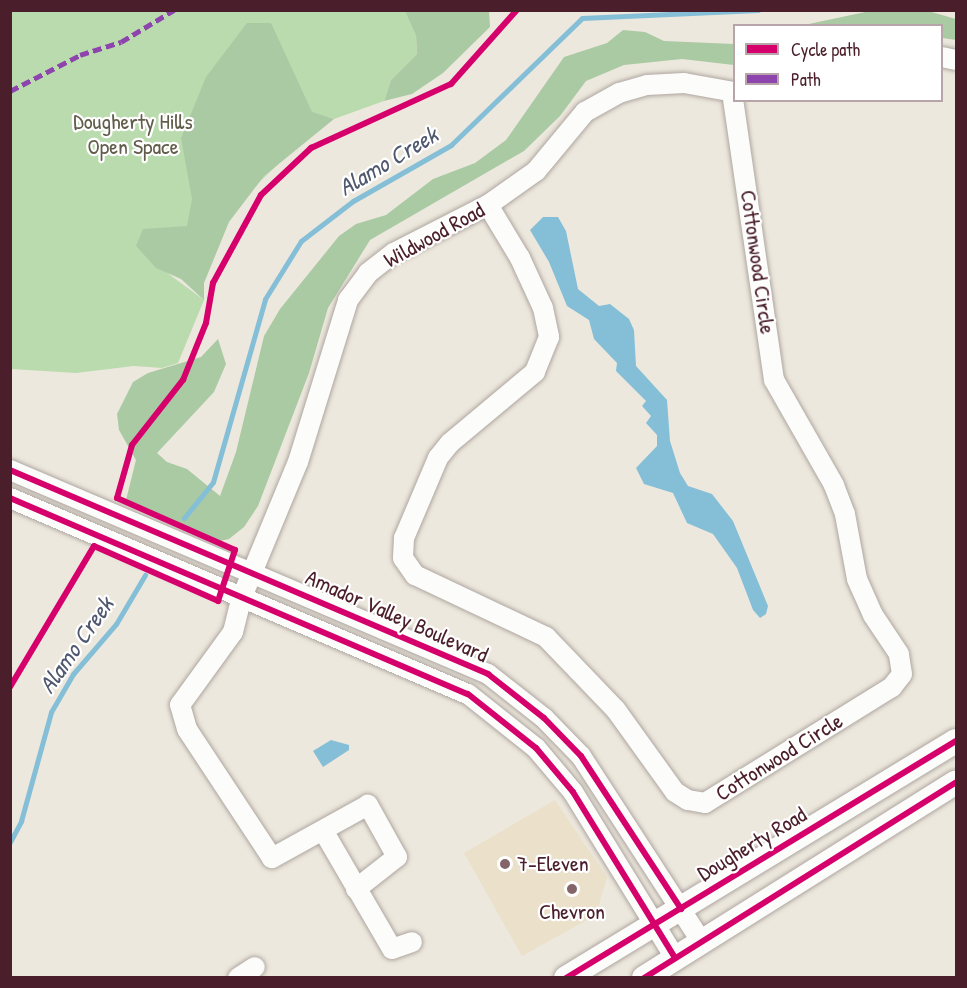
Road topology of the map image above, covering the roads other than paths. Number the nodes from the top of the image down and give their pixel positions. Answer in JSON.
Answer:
{"nodes":[{"id":1,"x":733,"y":93,"type":"edge"},
{"id":2,"x":734,"y":102,"type":"edge"},
{"id":3,"x":488,"y":205,"type":"junction"},
{"id":4,"x":10,"y":470,"type":"edge"},
{"id":5,"x":10,"y":498,"type":"edge"},
{"id":6,"x":253,"y":572,"type":"junction"},
{"id":7,"x":242,"y":597,"type":"junction"},
{"id":8,"x":957,"y":741,"type":"edge"},
{"id":9,"x":957,"y":782,"type":"edge"},
{"id":10,"x":324,"y":832,"type":"junction"},
{"id":11,"x":356,"y":890,"type":"junction"},
{"id":12,"x":681,"y":909,"type":"junction"},
{"id":13,"x":655,"y":925,"type":"junction"},
{"id":14,"x":412,"y":942,"type":"dead end"},
{"id":15,"x":702,"y":942,"type":"junction"},
{"id":16,"x":675,"y":958,"type":"junction"},
{"id":17,"x":255,"y":967,"type":"dead end"},
{"id":18,"x":238,"y":978,"type":"edge"},
{"id":19,"x":566,"y":978,"type":"edge"},
{"id":20,"x":644,"y":978,"type":"edge"}],
"edges":[{"from":1,"to":3,"type":"street","name":"Wildwood Road"},
{"from":2,"to":3,"type":"street","name":"Cottonwood Circle"},
{"from":3,"to":6,"type":"street","name":"Wildwood Road"},
{"from":4,"to":6,"type":"street","name":"Amador Valley Boulevard"},
{"from":5,"to":7,"type":"street","name":"Amador Valley Boulevard"},
{"from":6,"to":7,"type":"street","name":"Wildwood Road"},
{"from":6,"to":12,"type":"street","name":"Amador Valley Boulevard"},
{"from":7,"to":10,"type":"street","name":"Wildwood Road"},
{"from":7,"to":13,"type":"street","name":"Amador Valley Boulevard"},
{"from":8,"to":12,"type":"main road","name":"Dougherty Road"},
{"from":9,"to":15,"type":"main road"},
{"from":10,"to":11,"type":"street"},
{"from":10,"to":11,"type":"street"},
{"from":11,"to":14,"type":"street"},
{"from":12,"to":13,"type":"main road","name":"Dougherty Road"},
{"from":12,"to":15,"type":"street","name":"Amador Valley Boulevard"},
{"from":13,"to":16,"type":"street","name":"Amador Valley Boulevard"},
{"from":13,"to":19,"type":"main road","name":"Dougherty Road"},
{"from":15,"to":16,"type":"main road"},
{"from":16,"to":20,"type":"main road"},
{"from":17,"to":18,"type":"street"}]}
